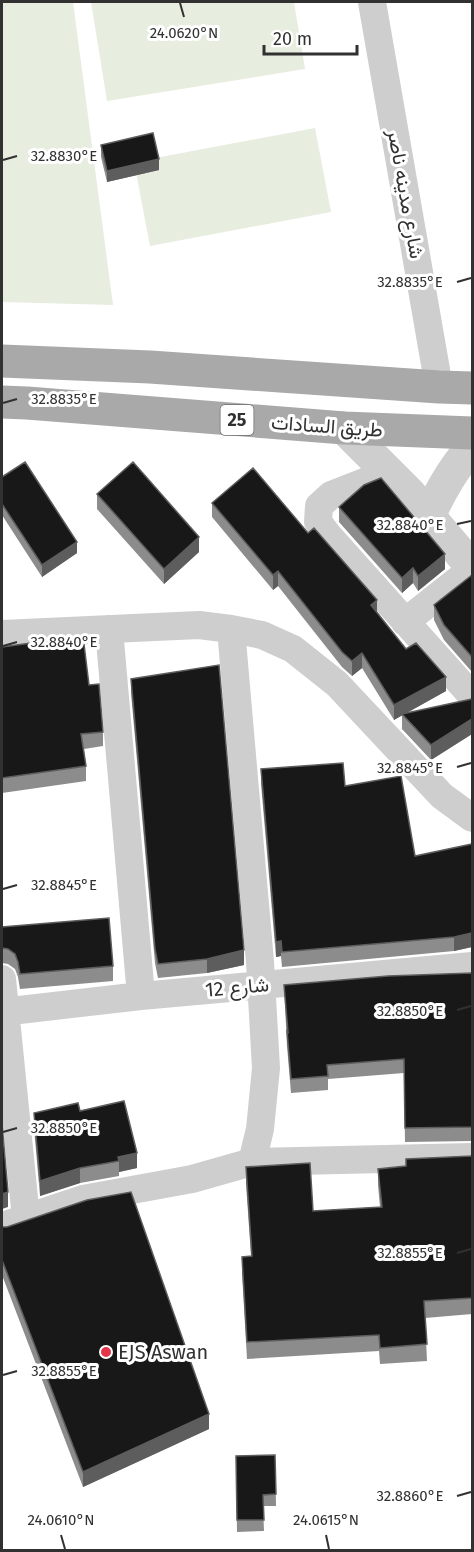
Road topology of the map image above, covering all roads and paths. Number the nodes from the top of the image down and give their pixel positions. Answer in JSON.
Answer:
{"nodes":[{"id":1,"x":372,"y":2,"type":"edge"},
{"id":2,"x":2,"y":361,"type":"edge"},
{"id":3,"x":439,"y":387,"type":"junction"},
{"id":4,"x":472,"y":388,"type":"edge"},
{"id":5,"x":2,"y":402,"type":"edge"},
{"id":6,"x":344,"y":428,"type":"junction"},
{"id":7,"x":472,"y":433,"type":"edge"},
{"id":8,"x":472,"y":448,"type":"edge"},
{"id":9,"x":390,"y":472,"type":"junction"},
{"id":10,"x":429,"y":516,"type":"junction"},
{"id":11,"x":472,"y":568,"type":"edge"},
{"id":12,"x":405,"y":622,"type":"junction"},
{"id":13,"x":110,"y":629,"type":"junction"},
{"id":14,"x":231,"y":629,"type":"junction"},
{"id":15,"x":2,"y":634,"type":"edge"},
{"id":16,"x":472,"y":696,"type":"edge"},
{"id":17,"x":472,"y":819,"type":"edge"},
{"id":18,"x":472,"y":966,"type":"edge"},
{"id":19,"x":2,"y":979,"type":"edge"},
{"id":20,"x":262,"y":984,"type":"junction"},
{"id":21,"x":141,"y":996,"type":"junction"},
{"id":22,"x":3,"y":1012,"type":"edge"},
{"id":23,"x":472,"y":1157,"type":"edge"},
{"id":24,"x":252,"y":1162,"type":"junction"},
{"id":25,"x":14,"y":1222,"type":"edge"}],
"edges":[{"from":1,"to":3,"type":"street","name":"شارع مدينه ناصر"},
{"from":2,"to":3,"type":"main road"},
{"from":3,"to":4,"type":"main road"},
{"from":5,"to":6,"type":"main road","name":"طريق السادات","number":"25"},
{"from":6,"to":7,"type":"main road","name":"طريق السادات","number":"25"},
{"from":6,"to":9,"type":"street"},
{"from":8,"to":10,"type":"street"},
{"from":9,"to":10,"type":"street"},
{"from":9,"to":12,"type":"street"},
{"from":10,"to":11,"type":"street"},
{"from":11,"to":12,"type":"street"},
{"from":12,"to":16,"type":"street"},
{"from":13,"to":14,"type":"street"},
{"from":13,"to":15,"type":"street"},
{"from":13,"to":21,"type":"street"},
{"from":14,"to":17,"type":"street"},
{"from":14,"to":20,"type":"street"},
{"from":18,"to":20,"type":"street","name":"شارع 12"},
{"from":19,"to":22,"type":"street"},
{"from":20,"to":21,"type":"street","name":"شارع 12"},
{"from":20,"to":24,"type":"street"},
{"from":21,"to":22,"type":"street","name":"شارع 12"},
{"from":22,"to":25,"type":"street"},
{"from":23,"to":24,"type":"street"},
{"from":24,"to":25,"type":"street"}]}
